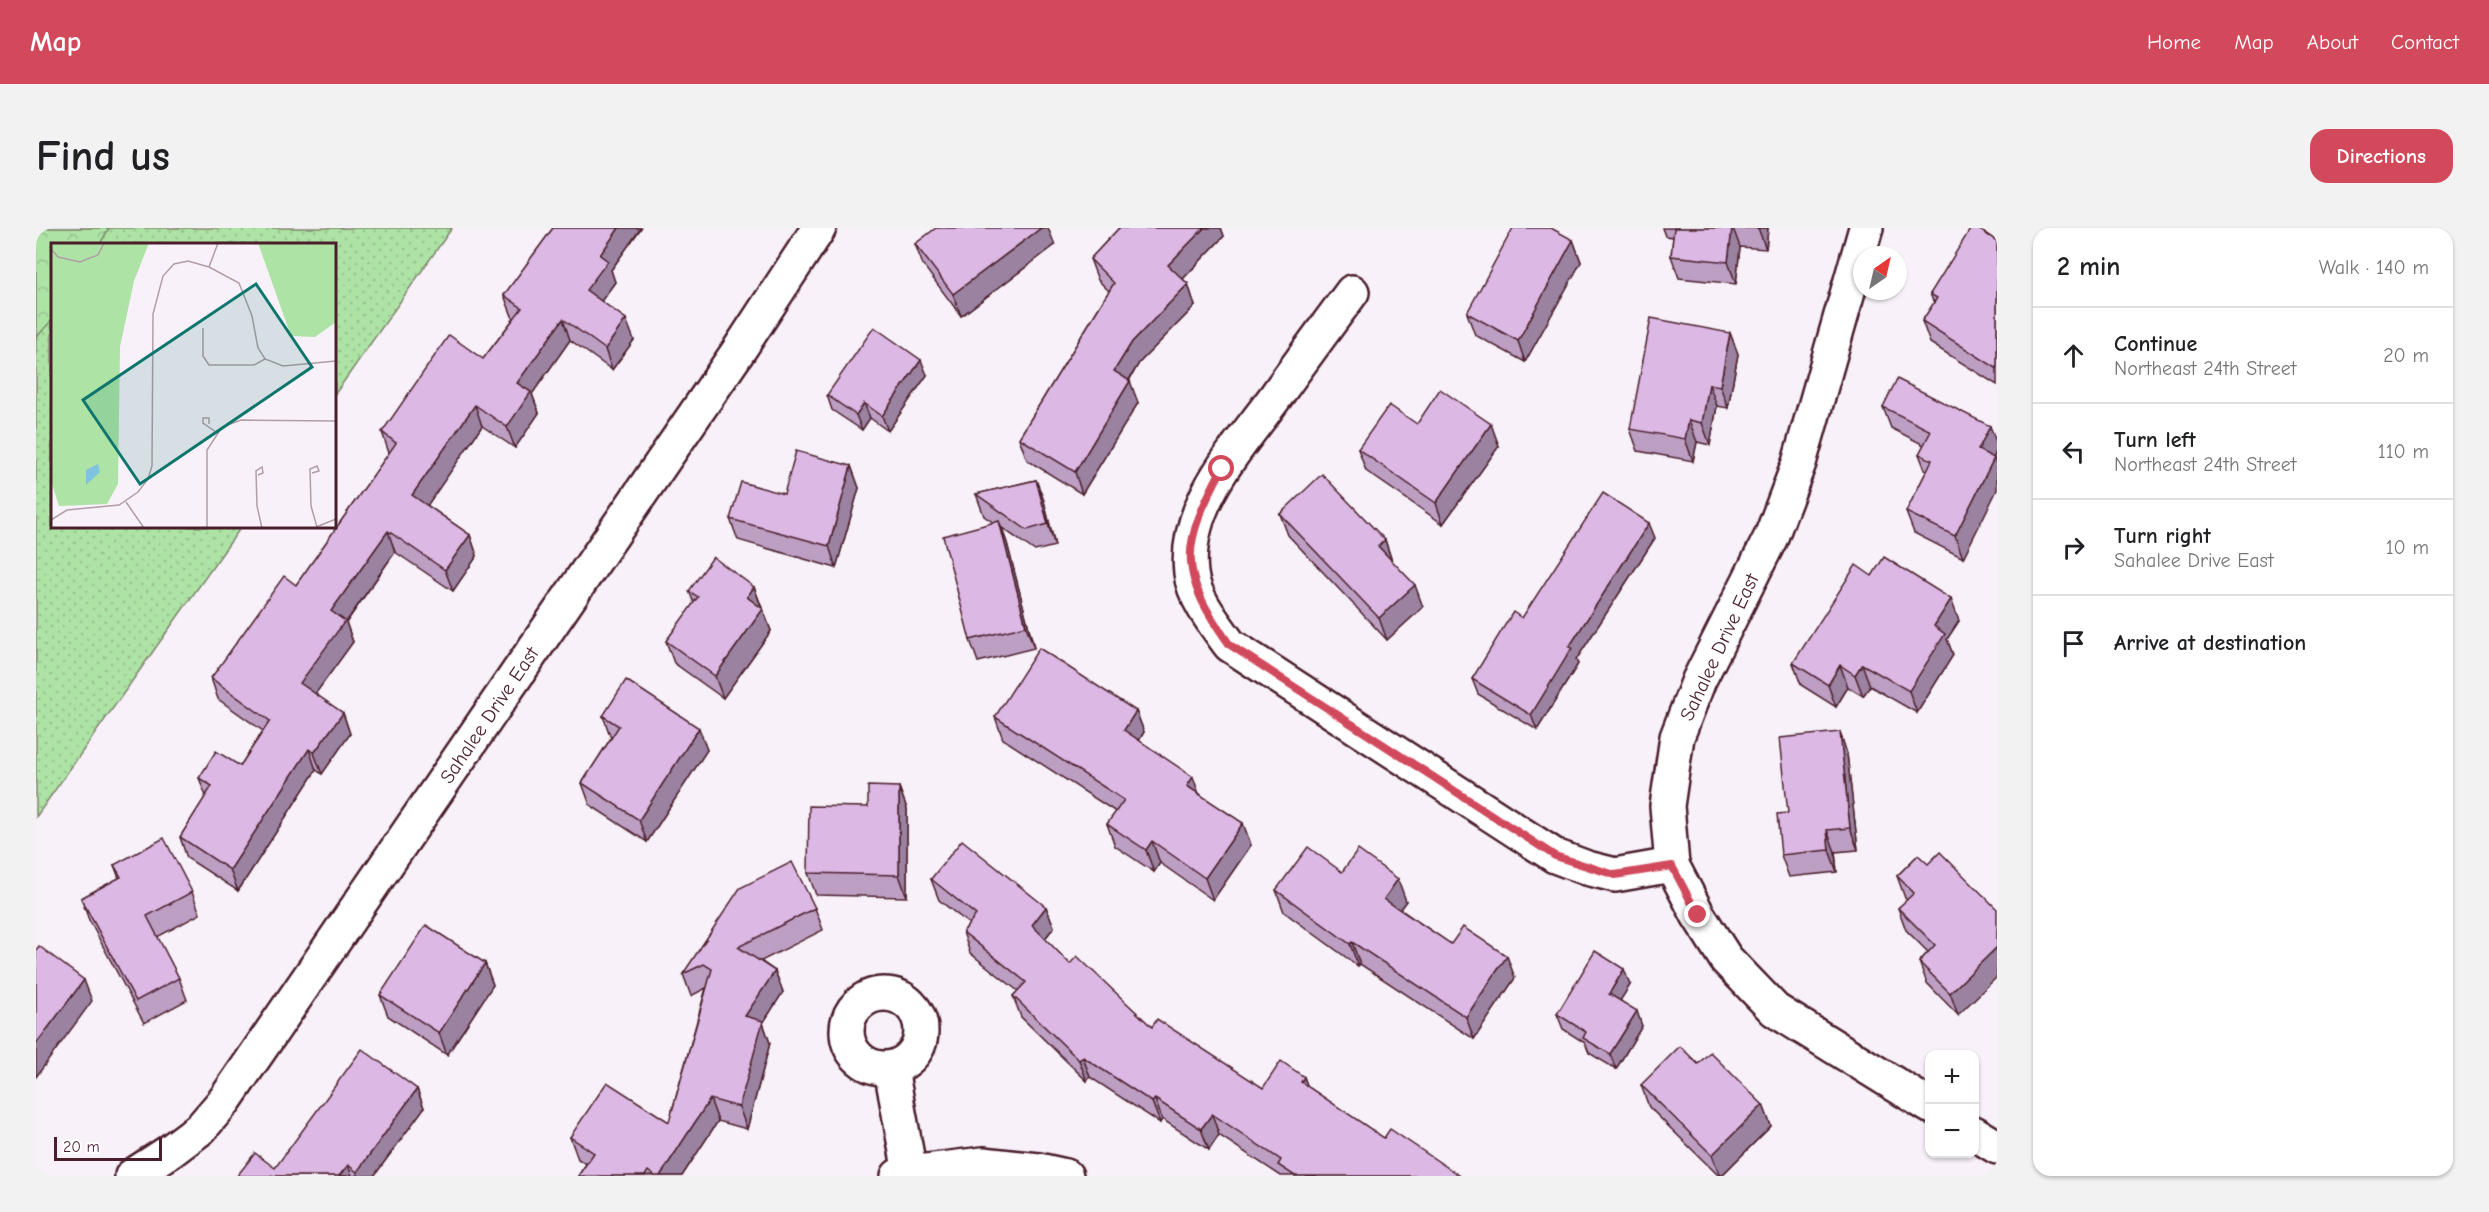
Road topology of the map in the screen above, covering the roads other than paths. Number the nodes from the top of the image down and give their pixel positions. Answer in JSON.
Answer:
{"nodes":[{"id":1,"x":819,"y":228,"type":"edge"},
{"id":2,"x":1866,"y":228,"type":"edge"},
{"id":3,"x":1352,"y":292,"type":"dead end"},
{"id":4,"x":1672,"y":866,"type":"junction"},
{"id":5,"x":891,"y":1069,"type":"dead end"},
{"id":6,"x":1926,"y":1104,"type":"edge"},
{"id":7,"x":1979,"y":1136,"type":"edge"},
{"id":8,"x":1997,"y":1147,"type":"edge"},
{"id":9,"x":904,"y":1174,"type":"edge"},
{"id":10,"x":132,"y":1176,"type":"edge"},
{"id":11,"x":1066,"y":1176,"type":"edge"}],
"edges":[{"from":1,"to":10,"type":"street","name":"Sahalee Drive East"},
{"from":2,"to":4,"type":"street","name":"Sahalee Drive East"},
{"from":3,"to":4,"type":"street"},
{"from":4,"to":6,"type":"street","name":"Sahalee Drive East"},
{"from":5,"to":9,"type":"street"},
{"from":7,"to":8,"type":"street"},
{"from":9,"to":11,"type":"street"}]}
